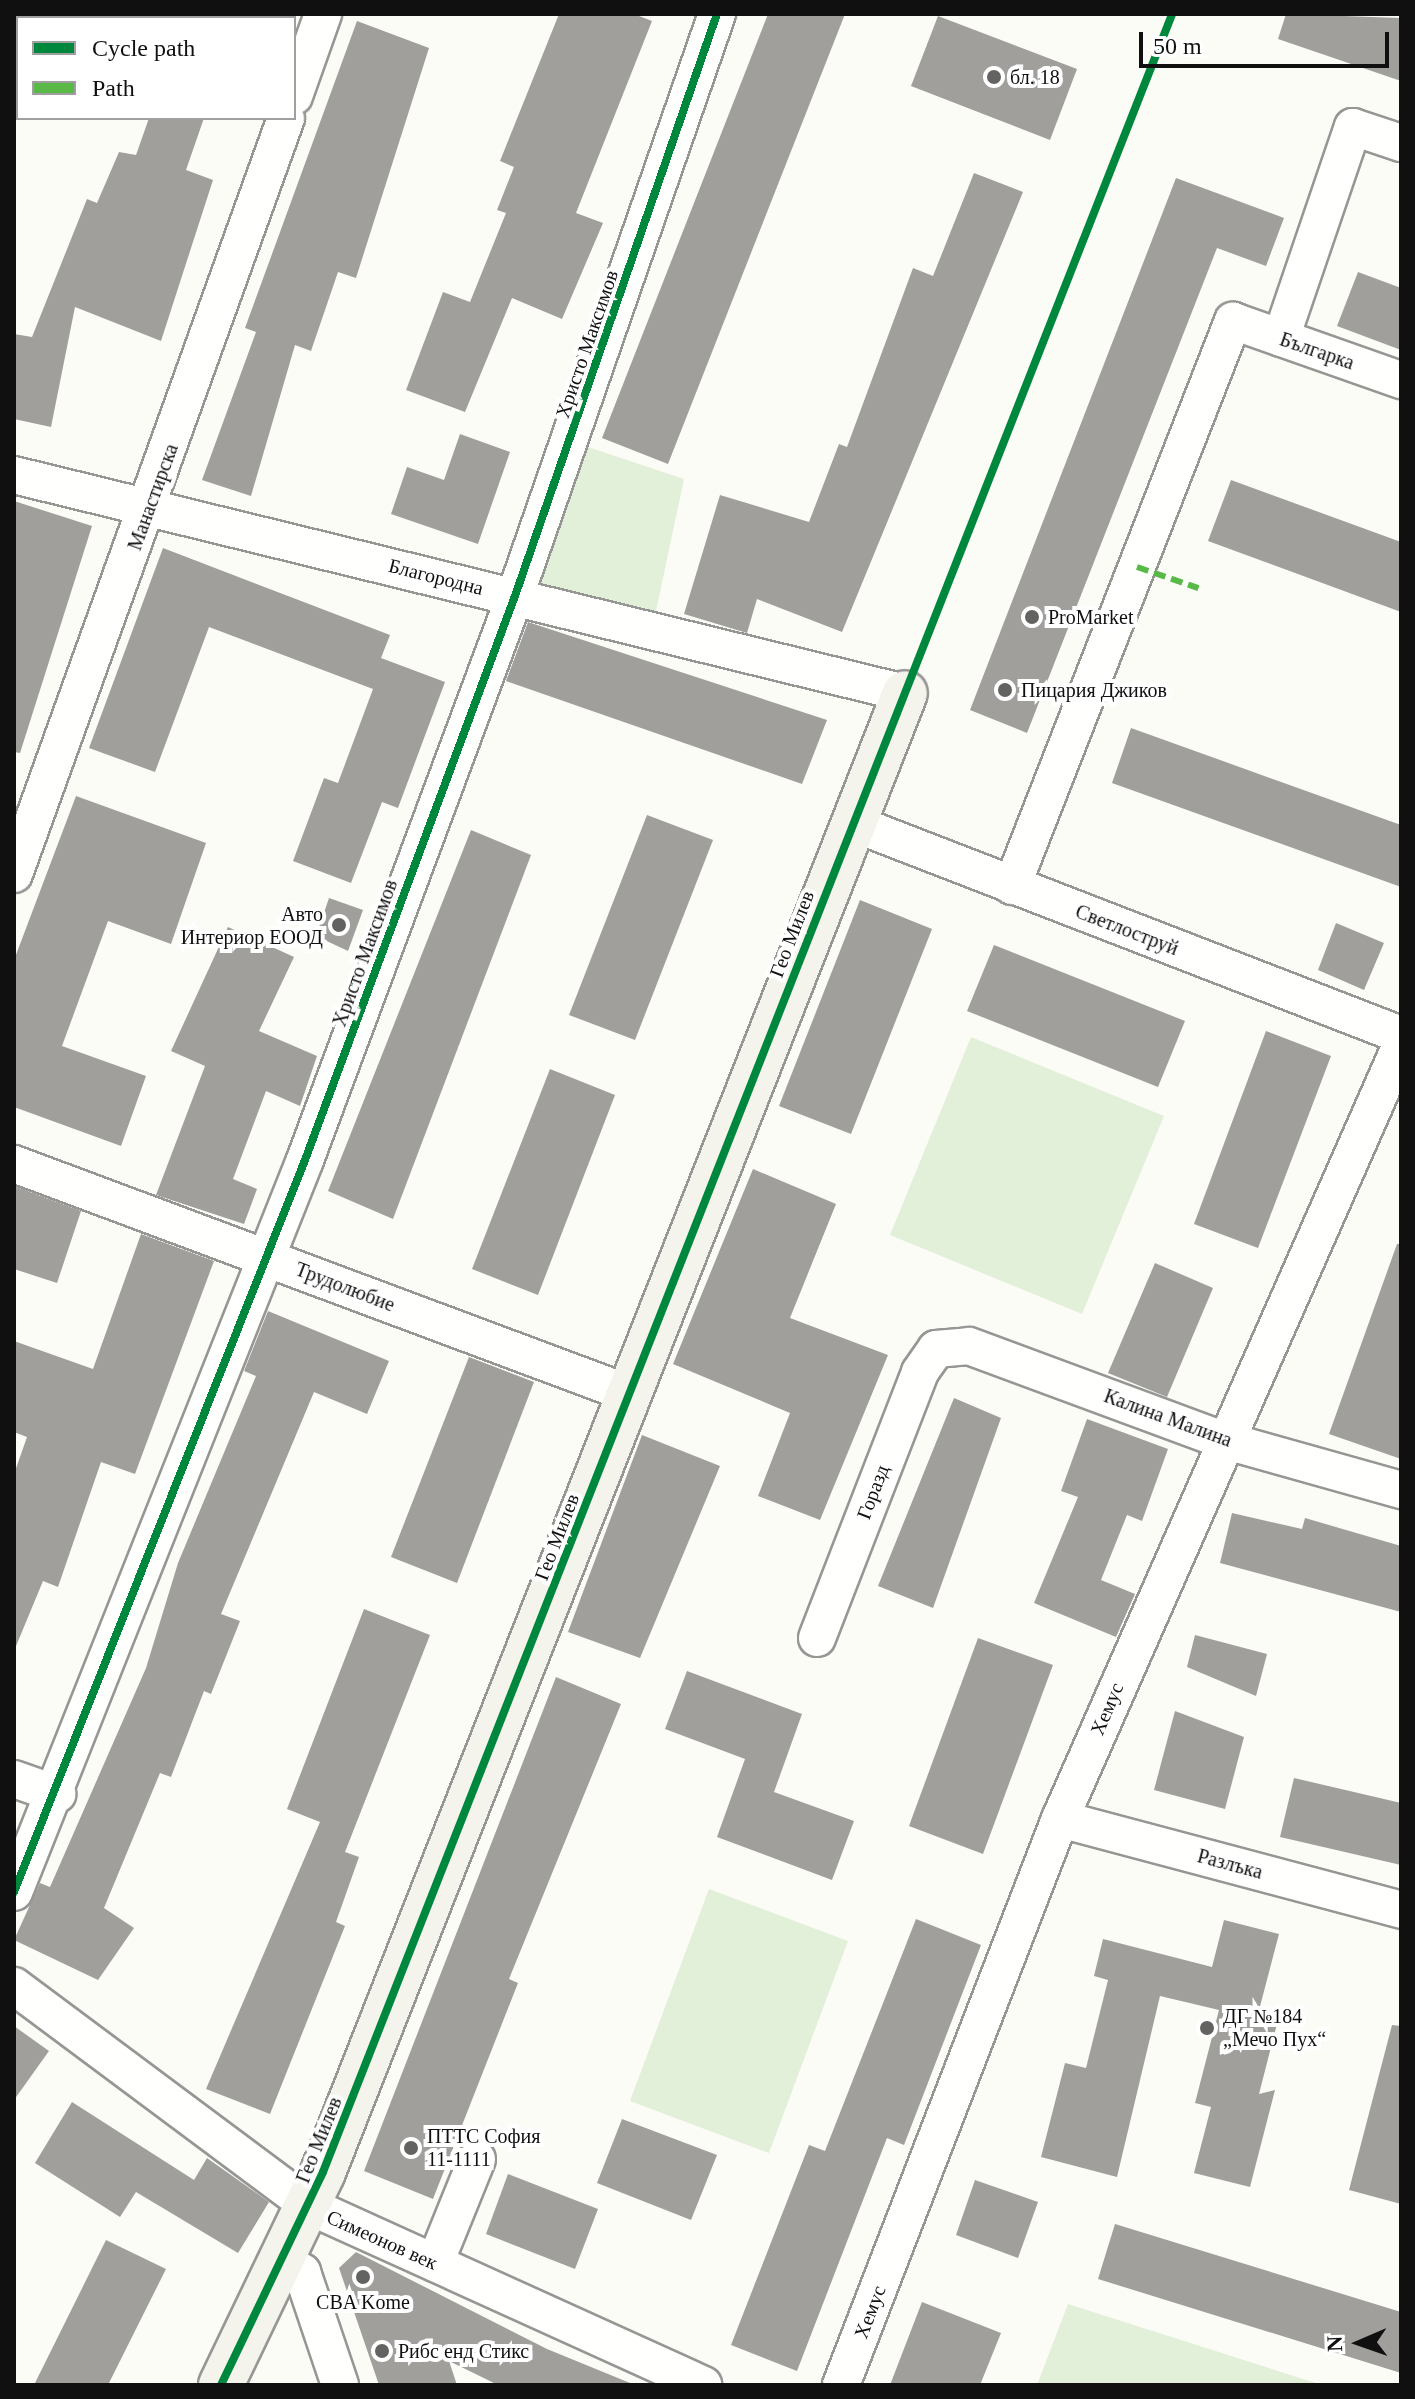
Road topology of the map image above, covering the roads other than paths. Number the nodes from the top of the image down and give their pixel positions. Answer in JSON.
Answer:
{"nodes":[{"id":1,"x":323,"y":14,"type":"edge"},
{"id":2,"x":717,"y":14,"type":"edge"},
{"id":3,"x":296,"y":90,"type":"edge"},
{"id":4,"x":285,"y":120,"type":"edge"},
{"id":5,"x":1401,"y":143,"type":"edge"},
{"id":6,"x":1281,"y":338,"type":"junction"},
{"id":7,"x":1401,"y":380,"type":"edge"},
{"id":8,"x":14,"y":475,"type":"edge"},
{"id":9,"x":149,"y":508,"type":"junction"},
{"id":10,"x":515,"y":596,"type":"junction"},
{"id":11,"x":905,"y":693,"type":"joint"},
{"id":12,"x":853,"y":823,"type":"junction"},
{"id":13,"x":14,"y":874,"type":"edge"},
{"id":14,"x":1012,"y":886,"type":"junction"},
{"id":15,"x":1401,"y":1035,"type":"edge"},
{"id":16,"x":1401,"y":1045,"type":"edge"},
{"id":17,"x":14,"y":1164,"type":"edge"},
{"id":18,"x":267,"y":1258,"type":"junction"},
{"id":19,"x":936,"y":1349,"type":"joint"},
{"id":20,"x":630,"y":1394,"type":"junction"},
{"id":21,"x":1223,"y":1440,"type":"junction"},
{"id":22,"x":1401,"y":1490,"type":"edge"},
{"id":23,"x":817,"y":1638,"type":"dead end"},
{"id":24,"x":14,"y":1779,"type":"edge"},
{"id":25,"x":57,"y":1794,"type":"junction"},
{"id":26,"x":1060,"y":1819,"type":"junction"},
{"id":27,"x":14,"y":1837,"type":"edge"},
{"id":28,"x":14,"y":1892,"type":"edge"},
{"id":29,"x":1401,"y":1910,"type":"edge"},
{"id":30,"x":14,"y":1986,"type":"edge"},
{"id":31,"x":477,"y":2159,"type":"dead end"},
{"id":32,"x":309,"y":2206,"type":"junction"},
{"id":33,"x":284,"y":2262,"type":"junction"},
{"id":34,"x":435,"y":2263,"type":"junction"},
{"id":35,"x":221,"y":2385,"type":"edge"},
{"id":36,"x":340,"y":2385,"type":"edge"},
{"id":37,"x":703,"y":2385,"type":"edge"},
{"id":38,"x":841,"y":2385,"type":"edge"}],
"edges":[{"from":1,"to":3,"type":"street"},
{"from":2,"to":10,"type":"street","name":"Христо Максимов"},
{"from":4,"to":9,"type":"street","name":"Манастирска"},
{"from":5,"to":6,"type":"street"},
{"from":6,"to":7,"type":"street","name":"Българка"},
{"from":6,"to":14,"type":"street","name":"Българка"},
{"from":8,"to":9,"type":"street","name":"Благородна"},
{"from":9,"to":10,"type":"street","name":"Благородна"},
{"from":9,"to":13,"type":"street","name":"Манастирска"},
{"from":10,"to":11,"type":"street","name":"Благородна"},
{"from":10,"to":18,"type":"street","name":"Христо Максимов"},
{"from":11,"to":12,"type":"street","name":"Гео Милев"},
{"from":12,"to":14,"type":"street","name":"Светлоструй"},
{"from":12,"to":20,"type":"street","name":"Гео Милев"},
{"from":14,"to":15,"type":"street","name":"Светлоструй"},
{"from":16,"to":21,"type":"street","name":"Хемус"},
{"from":17,"to":18,"type":"street","name":"Трудолюбие"},
{"from":18,"to":20,"type":"street","name":"Трудолюбие"},
{"from":18,"to":25,"type":"street","name":"Христо Максимов"},
{"from":19,"to":21,"type":"street","name":"Калина Малина"},
{"from":19,"to":23,"type":"street","name":"Горазд"},
{"from":20,"to":32,"type":"street","name":"Гео Милев"},
{"from":21,"to":22,"type":"street","name":"Калина Малина"},
{"from":21,"to":26,"type":"street","name":"Хемус"},
{"from":24,"to":25,"type":"street"},
{"from":25,"to":27,"type":"street","name":"Христо Максимов"},
{"from":25,"to":28,"type":"street","name":"Христо Максимов"},
{"from":26,"to":29,"type":"street","name":"Разлъка"},
{"from":26,"to":38,"type":"street","name":"Хемус"},
{"from":30,"to":32,"type":"street","name":"Симеонов век"},
{"from":31,"to":34,"type":"street"},
{"from":32,"to":33,"type":"street","name":"Гео Милев"},
{"from":32,"to":34,"type":"street","name":"Симеонов век"},
{"from":33,"to":35,"type":"street","name":"Гео Милев"},
{"from":33,"to":36,"type":"street"},
{"from":34,"to":37,"type":"street","name":"Симеонов век"}]}
